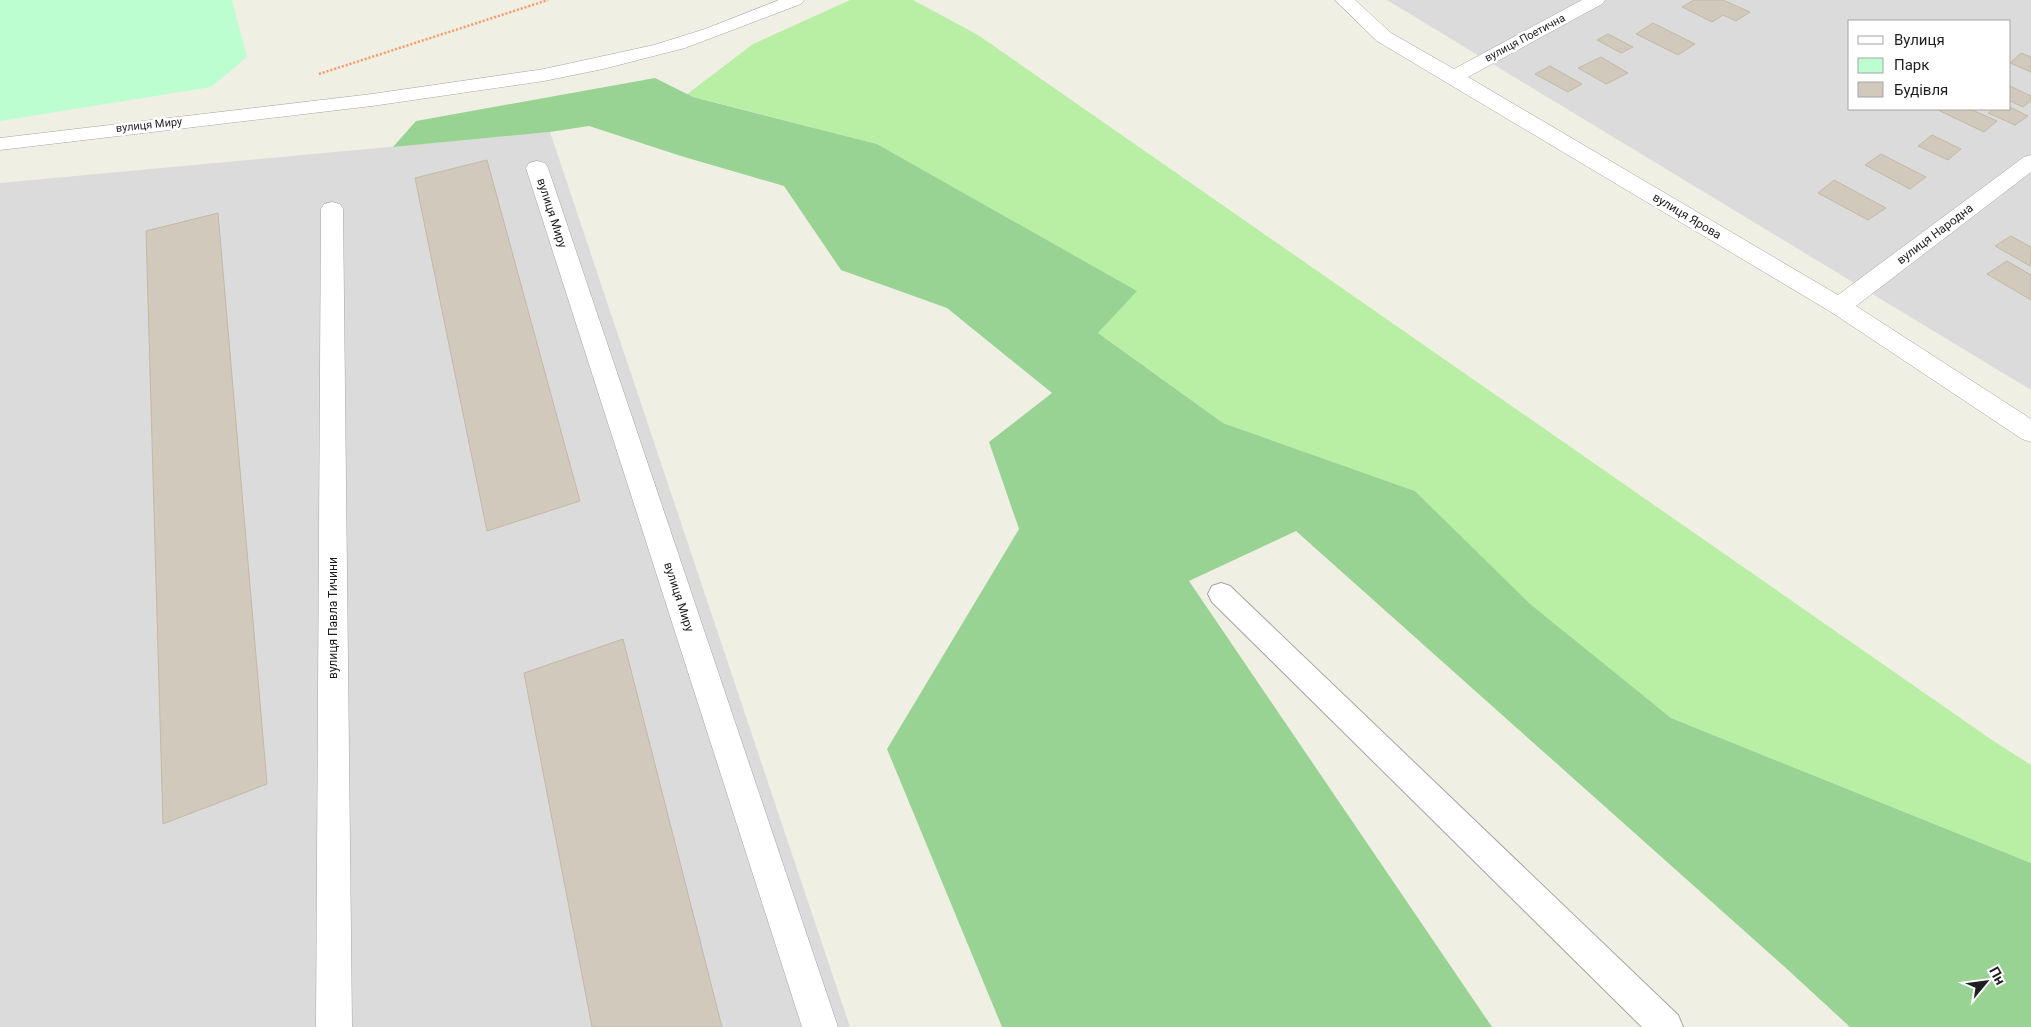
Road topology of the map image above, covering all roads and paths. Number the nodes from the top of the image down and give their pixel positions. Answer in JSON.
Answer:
{"nodes":[{"id":1,"x":548,"y":0,"type":"edge"},
{"id":2,"x":795,"y":0,"type":"edge"},
{"id":3,"x":1344,"y":0,"type":"edge"},
{"id":4,"x":1596,"y":0,"type":"edge"},
{"id":5,"x":315,"y":76,"type":"dead end"},
{"id":6,"x":1454,"y":76,"type":"junction"},
{"id":7,"x":0,"y":144,"type":"edge"},
{"id":8,"x":2031,"y":162,"type":"edge"},
{"id":9,"x":537,"y":168,"type":"dead end"},
{"id":10,"x":332,"y":209,"type":"dead end"},
{"id":11,"x":1839,"y":306,"type":"junction"},
{"id":12,"x":2031,"y":432,"type":"edge"},
{"id":13,"x":1221,"y":594,"type":"dead end"},
{"id":14,"x":334,"y":1027,"type":"edge"},
{"id":15,"x":820,"y":1027,"type":"edge"},
{"id":16,"x":1666,"y":1027,"type":"edge"}],
"edges":[{"from":1,"to":5,"type":"path"},
{"from":2,"to":7,"type":"street","name":"вулиця Миру"},
{"from":3,"to":6,"type":"street","name":"вулиця Ярова"},
{"from":4,"to":6,"type":"street","name":"вулиця Поетична"},
{"from":6,"to":11,"type":"street","name":"вулиця Ярова"},
{"from":8,"to":11,"type":"street","name":"вулиця Народна"},
{"from":9,"to":15,"type":"street","name":"вулиця Миру"},
{"from":10,"to":14,"type":"street","name":"вулиця Павла Тичини"},
{"from":11,"to":12,"type":"street","name":"вулиця Ярова"},
{"from":13,"to":16,"type":"lane"}]}
